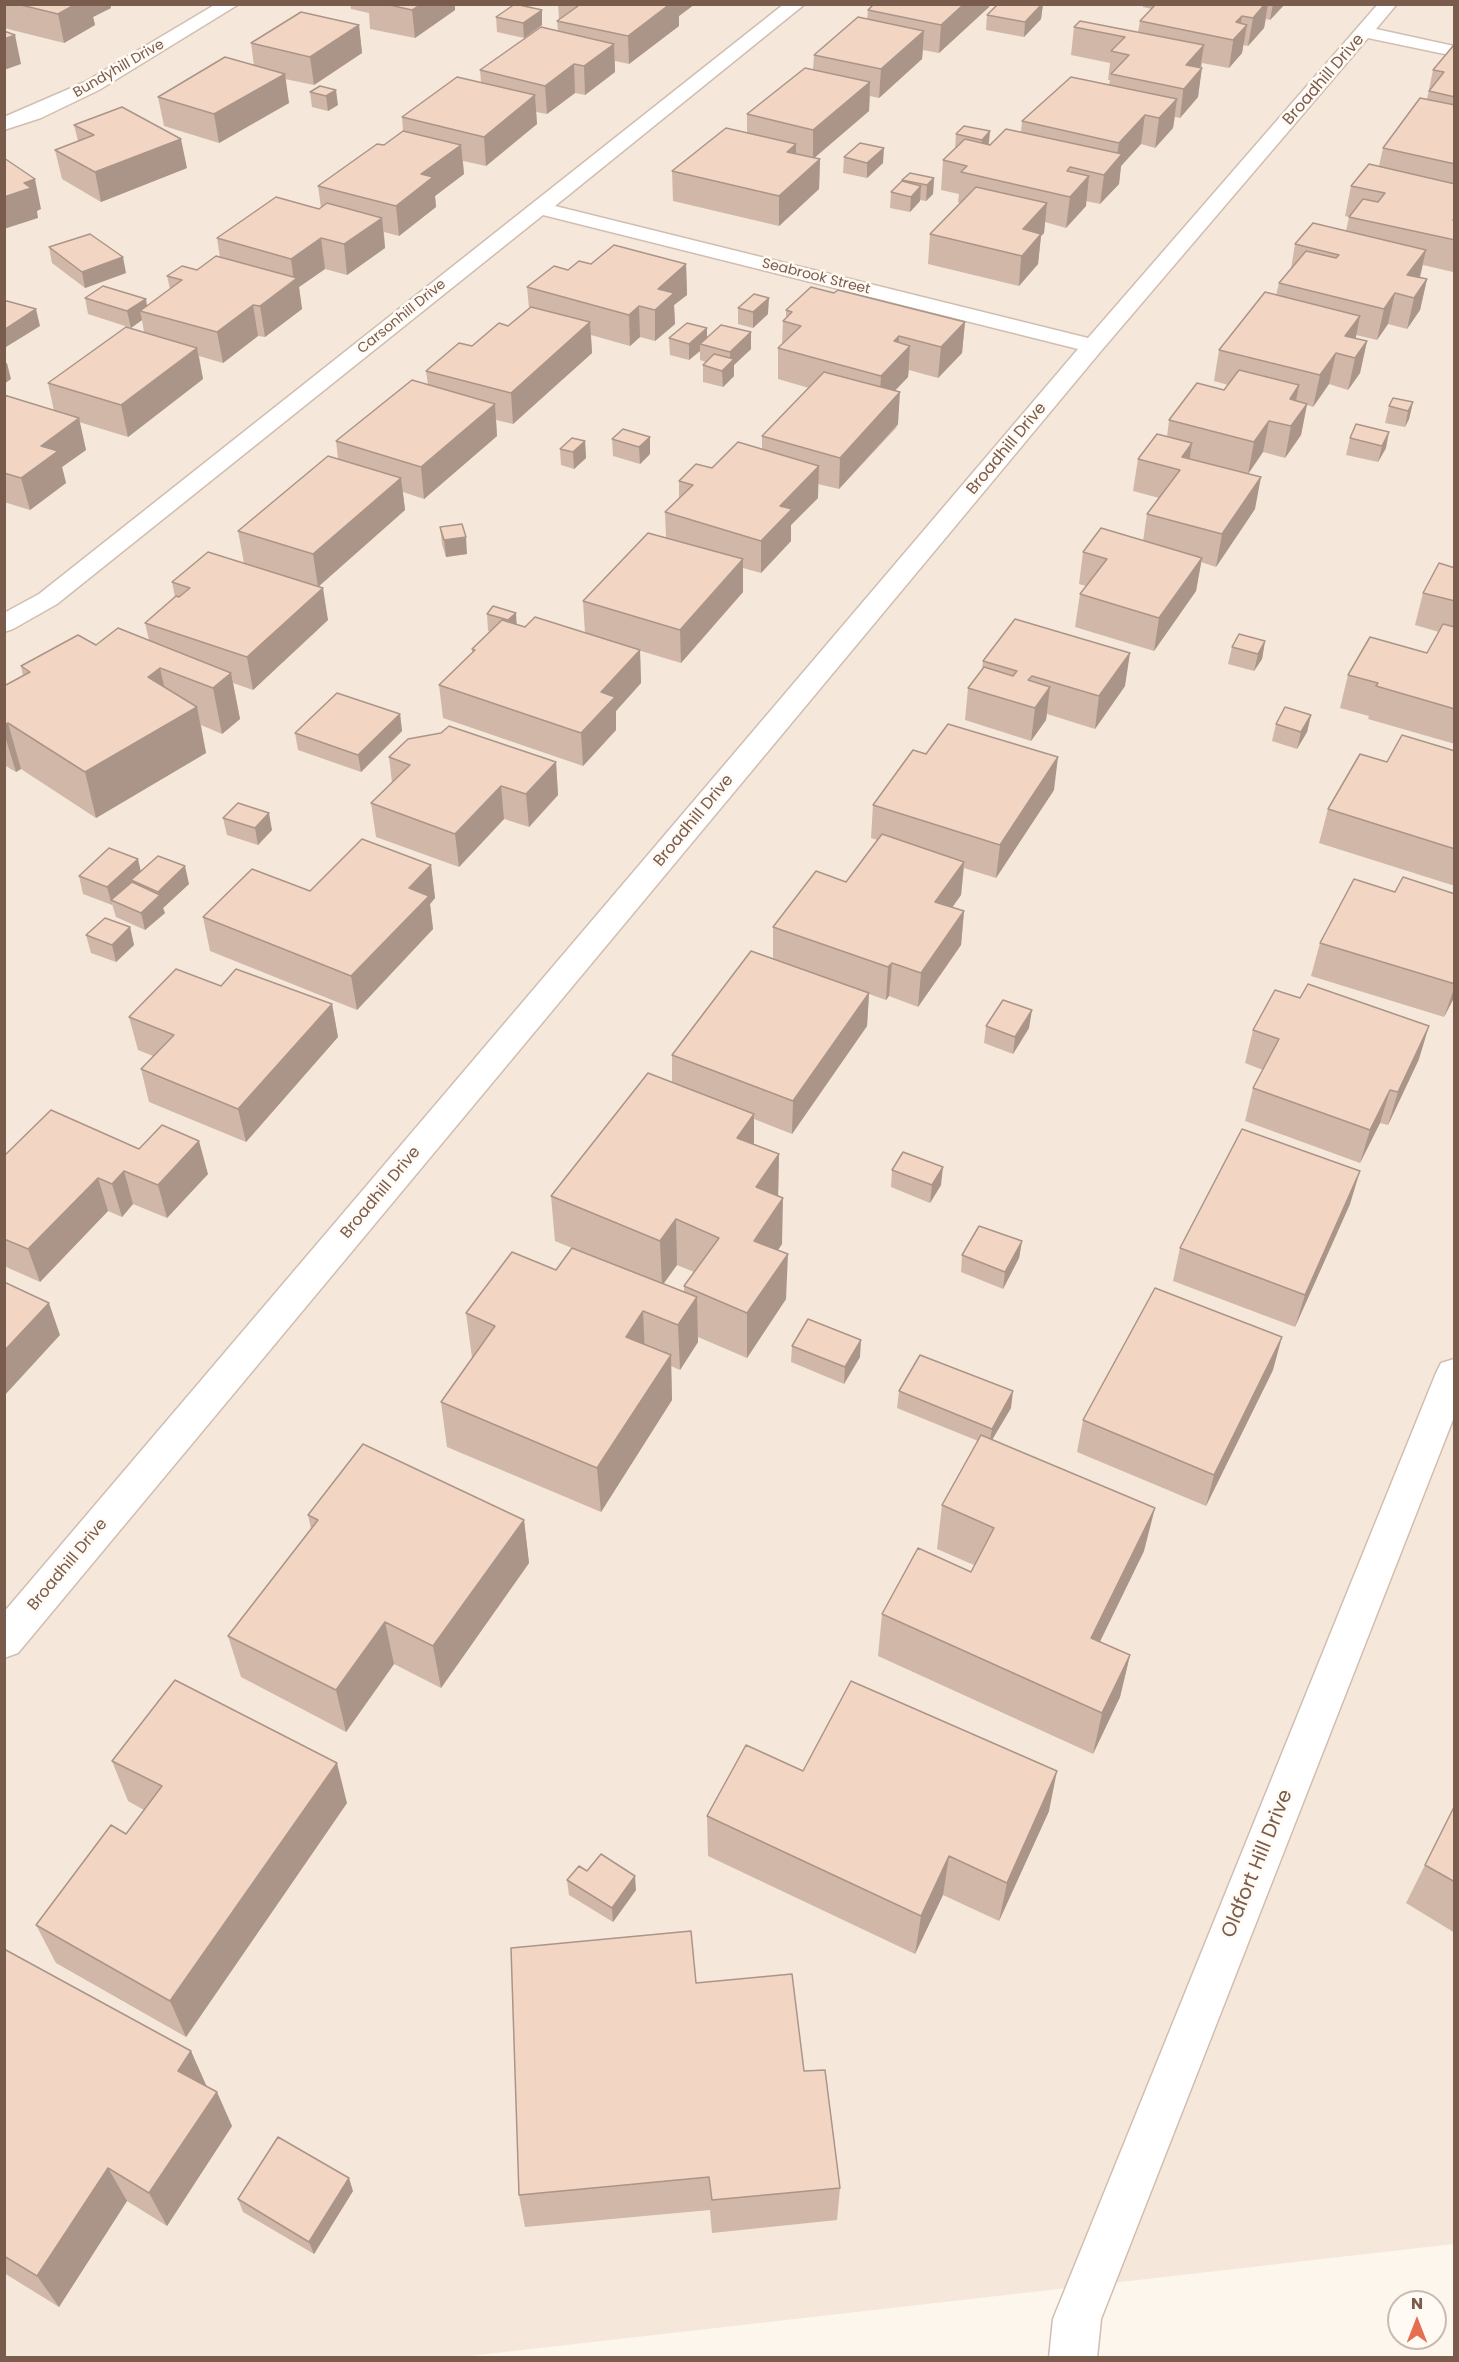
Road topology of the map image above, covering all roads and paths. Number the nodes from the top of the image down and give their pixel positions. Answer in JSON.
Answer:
{"nodes":[{"id":1,"x":230,"y":4,"type":"edge"},
{"id":2,"x":796,"y":4,"type":"edge"},
{"id":3,"x":1388,"y":4,"type":"edge"},
{"id":4,"x":1365,"y":32,"type":"junction"},
{"id":5,"x":1455,"y":51,"type":"edge"},
{"id":6,"x":4,"y":124,"type":"edge"},
{"id":7,"x":538,"y":208,"type":"junction"},
{"id":8,"x":1093,"y":346,"type":"junction"},
{"id":9,"x":4,"y":624,"type":"edge"},
{"id":10,"x":1455,"y":1373,"type":"edge"},
{"id":11,"x":4,"y":1641,"type":"edge"},
{"id":12,"x":1073,"y":2358,"type":"edge"}],
"edges":[{"from":1,"to":6,"type":"street","name":"Bundyhill Drive"},
{"from":2,"to":7,"type":"street","name":"Carsonhill Drive"},
{"from":3,"to":4,"type":"street","name":"Broadhill Drive"},
{"from":4,"to":5,"type":"street"},
{"from":4,"to":8,"type":"street","name":"Broadhill Drive"},
{"from":7,"to":8,"type":"street","name":"Seabrook Street"},
{"from":7,"to":9,"type":"street","name":"Carsonhill Drive"},
{"from":8,"to":11,"type":"street","name":"Broadhill Drive"},
{"from":10,"to":12,"type":"street","name":"Oldfort Hill Drive"}]}
